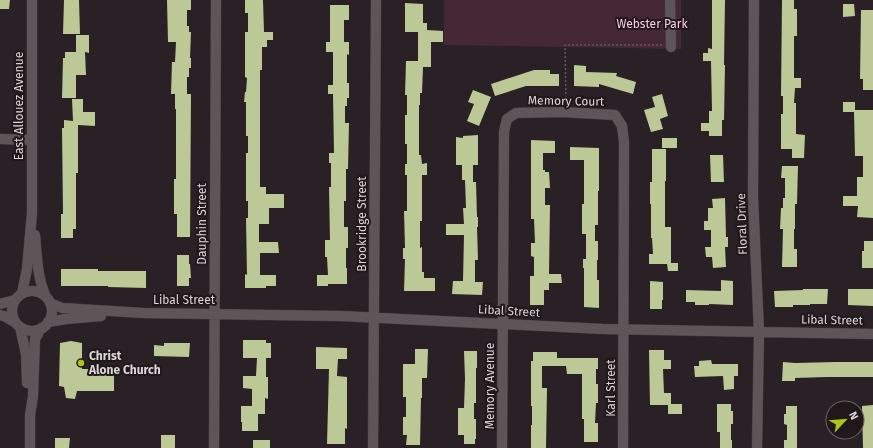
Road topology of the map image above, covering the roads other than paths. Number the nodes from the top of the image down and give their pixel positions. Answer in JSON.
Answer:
{"nodes":[{"id":1,"x":32,"y":0,"type":"edge"},
{"id":2,"x":216,"y":0,"type":"edge"},
{"id":3,"x":376,"y":0,"type":"edge"},
{"id":4,"x":670,"y":0,"type":"edge"},
{"id":5,"x":754,"y":0,"type":"edge"},
{"id":6,"x":671,"y":46,"type":"road end"},
{"id":7,"x":0,"y":140,"type":"edge"},
{"id":8,"x":32,"y":140,"type":"junction"},
{"id":9,"x":32,"y":213,"type":"junction"},
{"id":10,"x":19,"y":297,"type":"junction"},
{"id":11,"x":48,"y":300,"type":"junction"},
{"id":12,"x":0,"y":304,"type":"edge"},
{"id":13,"x":143,"y":313,"type":"junction"},
{"id":14,"x":215,"y":314,"type":"junction"},
{"id":15,"x":0,"y":315,"type":"edge"},
{"id":16,"x":374,"y":318,"type":"junction"},
{"id":17,"x":503,"y":324,"type":"junction"},
{"id":18,"x":18,"y":325,"type":"junction"},
{"id":19,"x":44,"y":325,"type":"junction"},
{"id":20,"x":624,"y":329,"type":"junction"},
{"id":21,"x":759,"y":332,"type":"junction"},
{"id":22,"x":873,"y":334,"type":"edge"},
{"id":23,"x":30,"y":415,"type":"junction"},
{"id":24,"x":30,"y":448,"type":"edge"},
{"id":25,"x":214,"y":448,"type":"edge"},
{"id":26,"x":373,"y":448,"type":"edge"},
{"id":27,"x":502,"y":448,"type":"edge"},
{"id":28,"x":623,"y":448,"type":"edge"},
{"id":29,"x":757,"y":448,"type":"edge"}],
"edges":[{"from":1,"to":8,"type":"street","name":"East Allouez Avenue"},
{"from":2,"to":14,"type":"street","name":"Dauphin Street"},
{"from":3,"to":16,"type":"street","name":"Brookridge Street"},
{"from":4,"to":6,"type":"street"},
{"from":5,"to":21,"type":"street","name":"Floral Drive"},
{"from":7,"to":8,"type":"street"},
{"from":8,"to":9,"type":"street","name":"East Allouez Avenue"},
{"from":9,"to":10,"type":"street","name":"East Allouez Avenue"},
{"from":9,"to":11,"type":"street","name":"East Allouez Avenue"},
{"from":10,"to":11,"type":"street"},
{"from":10,"to":12,"type":"street"},
{"from":10,"to":18,"type":"street"},
{"from":11,"to":13,"type":"street","name":"Libal Street"},
{"from":11,"to":19,"type":"street"},
{"from":13,"to":14,"type":"street","name":"Libal Street"},
{"from":13,"to":19,"type":"street","name":"Libal Street"},
{"from":14,"to":16,"type":"street","name":"Libal Street"},
{"from":14,"to":25,"type":"street","name":"Dauphin Street"},
{"from":15,"to":18,"type":"street"},
{"from":16,"to":17,"type":"street","name":"Libal Street"},
{"from":16,"to":26,"type":"street","name":"Brookridge Street"},
{"from":17,"to":20,"type":"street","name":"Libal Street"},
{"from":17,"to":20,"type":"street","name":"Memory Court"},
{"from":17,"to":27,"type":"street","name":"Memory Avenue"},
{"from":18,"to":19,"type":"street"},
{"from":18,"to":23,"type":"street"},
{"from":19,"to":23,"type":"street"},
{"from":20,"to":21,"type":"street","name":"Libal Street"},
{"from":20,"to":28,"type":"street","name":"Karl Street"},
{"from":21,"to":22,"type":"street","name":"Libal Street"},
{"from":21,"to":29,"type":"street","name":"Floral Drive"},
{"from":23,"to":24,"type":"street"}]}
